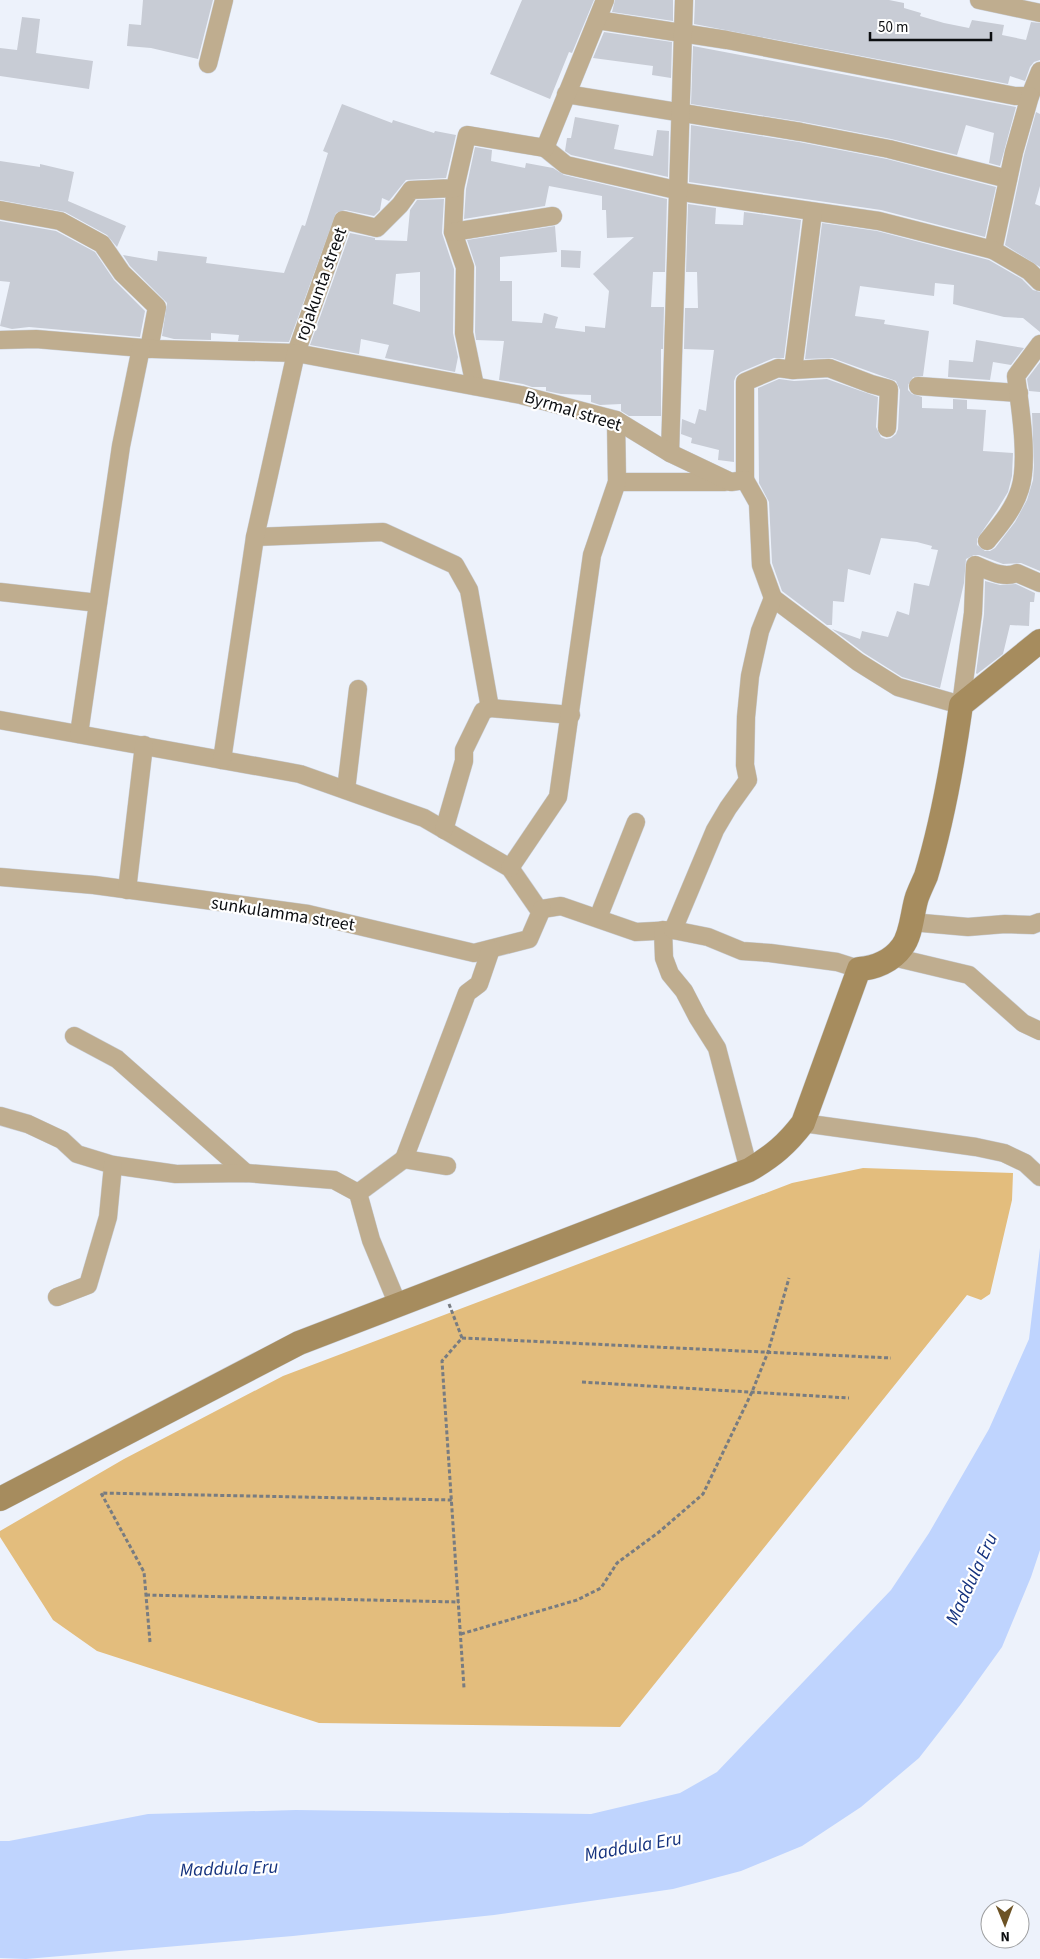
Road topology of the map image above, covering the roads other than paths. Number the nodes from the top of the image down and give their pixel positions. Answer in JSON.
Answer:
{"nodes":[{"id":1,"x":224,"y":0,"type":"edge"},
{"id":2,"x":605,"y":0,"type":"edge"},
{"id":3,"x":684,"y":0,"type":"edge"},
{"id":4,"x":979,"y":0,"type":"edge"},
{"id":5,"x":1040,"y":13,"type":"edge"},
{"id":6,"x":597,"y":20,"type":"junction"},
{"id":7,"x":683,"y":33,"type":"junction"},
{"id":8,"x":208,"y":64,"type":"dead end"},
{"id":9,"x":1040,"y":71,"type":"edge"},
{"id":10,"x":566,"y":94,"type":"junction"},
{"id":11,"x":1030,"y":96,"type":"junction"},
{"id":12,"x":681,"y":112,"type":"junction"},
{"id":13,"x":545,"y":148,"type":"junction"},
{"id":14,"x":1008,"y":179,"type":"junction"},
{"id":15,"x":454,"y":188,"type":"junction"},
{"id":16,"x":678,"y":191,"type":"junction"},
{"id":17,"x":0,"y":210,"type":"edge"},
{"id":18,"x":813,"y":212,"type":"junction"},
{"id":19,"x":553,"y":216,"type":"dead end"},
{"id":20,"x":453,"y":232,"type":"junction"},
{"id":21,"x":993,"y":250,"type":"junction"},
{"id":22,"x":1040,"y":282,"type":"edge"},
{"id":23,"x":0,"y":340,"type":"edge"},
{"id":24,"x":1040,"y":344,"type":"edge"},
{"id":25,"x":145,"y":348,"type":"junction"},
{"id":26,"x":296,"y":353,"type":"junction"},
{"id":27,"x":793,"y":370,"type":"junction"},
{"id":28,"x":475,"y":386,"type":"junction"},
{"id":29,"x":918,"y":386,"type":"dead end"},
{"id":30,"x":1018,"y":394,"type":"junction"},
{"id":31,"x":616,"y":420,"type":"junction"},
{"id":32,"x":887,"y":428,"type":"dead end"},
{"id":33,"x":670,"y":453,"type":"junction"},
{"id":34,"x":738,"y":481,"type":"junction"},
{"id":35,"x":617,"y":482,"type":"junction"},
{"id":36,"x":255,"y":537,"type":"junction"},
{"id":37,"x":987,"y":541,"type":"dead end"},
{"id":38,"x":1040,"y":583,"type":"edge"},
{"id":39,"x":0,"y":592,"type":"edge"},
{"id":40,"x":773,"y":598,"type":"junction"},
{"id":41,"x":98,"y":603,"type":"junction"},
{"id":42,"x":1040,"y":641,"type":"edge"},
{"id":43,"x":358,"y":689,"type":"dead end"},
{"id":44,"x":961,"y":704,"type":"junction"},
{"id":45,"x":490,"y":708,"type":"junction"},
{"id":46,"x":571,"y":715,"type":"junction"},
{"id":47,"x":0,"y":720,"type":"edge"},
{"id":48,"x":79,"y":734,"type":"junction"},
{"id":49,"x":144,"y":745,"type":"junction"},
{"id":50,"x":222,"y":760,"type":"junction"},
{"id":51,"x":346,"y":790,"type":"junction"},
{"id":52,"x":636,"y":822,"type":"dead end"},
{"id":53,"x":444,"y":830,"type":"junction"},
{"id":54,"x":510,"y":868,"type":"junction"},
{"id":55,"x":0,"y":877,"type":"edge"},
{"id":56,"x":127,"y":890,"type":"junction"},
{"id":57,"x":542,"y":909,"type":"junction"},
{"id":58,"x":598,"y":918,"type":"junction"},
{"id":59,"x":911,"y":922,"type":"junction"},
{"id":60,"x":1040,"y":922,"type":"edge"},
{"id":61,"x":668,"y":930,"type":"junction"},
{"id":62,"x":491,"y":949,"type":"junction"},
{"id":63,"x":893,"y":957,"type":"junction"},
{"id":64,"x":859,"y":969,"type":"junction"},
{"id":65,"x":1040,"y":1031,"type":"edge"},
{"id":66,"x":74,"y":1036,"type":"dead end"},
{"id":67,"x":0,"y":1116,"type":"edge"},
{"id":68,"x":804,"y":1123,"type":"junction"},
{"id":69,"x":404,"y":1159,"type":"junction"},
{"id":70,"x":113,"y":1165,"type":"junction"},
{"id":71,"x":447,"y":1166,"type":"dead end"},
{"id":72,"x":749,"y":1170,"type":"junction"},
{"id":73,"x":246,"y":1173,"type":"junction"},
{"id":74,"x":1040,"y":1177,"type":"edge"},
{"id":75,"x":358,"y":1193,"type":"junction"},
{"id":76,"x":57,"y":1297,"type":"dead end"},
{"id":77,"x":398,"y":1305,"type":"junction"},
{"id":78,"x":0,"y":1499,"type":"edge"}],
"edges":[{"from":1,"to":8,"type":"street"},
{"from":2,"to":6,"type":"street"},
{"from":3,"to":7,"type":"street"},
{"from":4,"to":5,"type":"street"},
{"from":6,"to":7,"type":"street"},
{"from":6,"to":10,"type":"street"},
{"from":7,"to":11,"type":"street"},
{"from":7,"to":12,"type":"street"},
{"from":9,"to":11,"type":"street"},
{"from":10,"to":12,"type":"street"},
{"from":10,"to":13,"type":"street"},
{"from":11,"to":14,"type":"street"},
{"from":12,"to":14,"type":"street"},
{"from":12,"to":16,"type":"street"},
{"from":13,"to":15,"type":"street"},
{"from":13,"to":16,"type":"street"},
{"from":14,"to":21,"type":"street"},
{"from":15,"to":20,"type":"street"},
{"from":15,"to":26,"type":"street","name":"rojakunta street"},
{"from":16,"to":18,"type":"street"},
{"from":16,"to":33,"type":"street"},
{"from":17,"to":25,"type":"street"},
{"from":18,"to":21,"type":"street"},
{"from":18,"to":27,"type":"street"},
{"from":19,"to":20,"type":"street"},
{"from":20,"to":28,"type":"street"},
{"from":21,"to":22,"type":"street"},
{"from":23,"to":25,"type":"street","name":"rojakunta street"},
{"from":24,"to":30,"type":"street"},
{"from":25,"to":26,"type":"street","name":"rojakunta street"},
{"from":25,"to":41,"type":"street"},
{"from":26,"to":28,"type":"street","name":"Byrmal street"},
{"from":26,"to":36,"type":"street"},
{"from":27,"to":32,"type":"street"},
{"from":27,"to":34,"type":"street"},
{"from":28,"to":31,"type":"street","name":"Byrmal street"},
{"from":29,"to":30,"type":"street"},
{"from":30,"to":37,"type":"street"},
{"from":31,"to":33,"type":"street","name":"Byrmal street"},
{"from":31,"to":35,"type":"street"},
{"from":33,"to":34,"type":"street","name":"Byrmal street"},
{"from":34,"to":35,"type":"street"},
{"from":34,"to":40,"type":"street"},
{"from":35,"to":46,"type":"street"},
{"from":36,"to":45,"type":"street"},
{"from":36,"to":50,"type":"street"},
{"from":38,"to":44,"type":"street"},
{"from":39,"to":41,"type":"street"},
{"from":40,"to":44,"type":"street"},
{"from":40,"to":61,"type":"street"},
{"from":41,"to":48,"type":"street"},
{"from":42,"to":44,"type":"main road"},
{"from":43,"to":51,"type":"street"},
{"from":44,"to":59,"type":"main road"},
{"from":45,"to":46,"type":"street"},
{"from":45,"to":53,"type":"street"},
{"from":46,"to":54,"type":"street"},
{"from":47,"to":48,"type":"street"},
{"from":48,"to":49,"type":"street"},
{"from":49,"to":50,"type":"street"},
{"from":49,"to":56,"type":"street"},
{"from":50,"to":51,"type":"street"},
{"from":51,"to":53,"type":"street"},
{"from":52,"to":58,"type":"street"},
{"from":53,"to":54,"type":"street"},
{"from":54,"to":57,"type":"street"},
{"from":55,"to":56,"type":"street","name":"sunkulamma street"},
{"from":56,"to":62,"type":"street","name":"sunkulamma street"},
{"from":57,"to":58,"type":"street"},
{"from":57,"to":62,"type":"street","name":"sunkulamma street"},
{"from":58,"to":61,"type":"street"},
{"from":59,"to":60,"type":"street"},
{"from":59,"to":63,"type":"main road"},
{"from":61,"to":64,"type":"street"},
{"from":61,"to":72,"type":"street"},
{"from":62,"to":69,"type":"street"},
{"from":63,"to":64,"type":"main road"},
{"from":63,"to":65,"type":"street"},
{"from":64,"to":68,"type":"main road"},
{"from":66,"to":73,"type":"street"},
{"from":67,"to":70,"type":"street"},
{"from":68,"to":72,"type":"main road"},
{"from":68,"to":74,"type":"street"},
{"from":69,"to":71,"type":"street"},
{"from":69,"to":75,"type":"street"},
{"from":70,"to":73,"type":"street"},
{"from":70,"to":76,"type":"street"},
{"from":72,"to":77,"type":"main road"},
{"from":73,"to":75,"type":"street"},
{"from":75,"to":77,"type":"street"},
{"from":77,"to":78,"type":"main road"}]}
